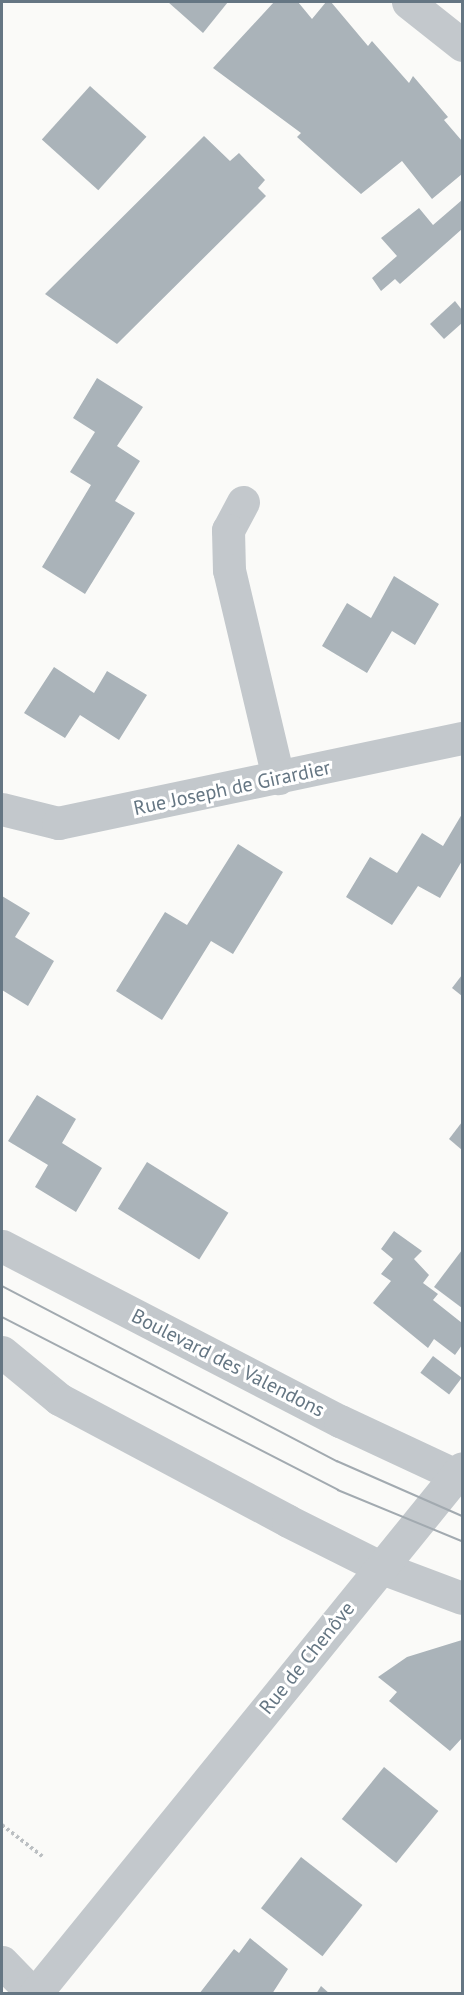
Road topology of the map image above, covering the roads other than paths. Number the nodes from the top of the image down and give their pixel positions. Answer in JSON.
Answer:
{"nodes":[{"id":1,"x":408,"y":2,"type":"edge"},
{"id":2,"x":462,"y":45,"type":"edge"},
{"id":3,"x":243,"y":502,"type":"dead end"},
{"id":4,"x":462,"y":738,"type":"edge"},
{"id":5,"x":278,"y":778,"type":"junction"},
{"id":6,"x":2,"y":809,"type":"edge"},
{"id":7,"x":2,"y":1246,"type":"edge"},
{"id":8,"x":2,"y":1352,"type":"edge"},
{"id":9,"x":460,"y":1474,"type":"edge"},
{"id":10,"x":382,"y":1568,"type":"junction"},
{"id":11,"x":462,"y":1598,"type":"edge"},
{"id":12,"x":2,"y":1962,"type":"edge"},
{"id":13,"x":34,"y":1994,"type":"edge"}],
"edges":[{"from":1,"to":2,"type":"street"},
{"from":3,"to":5,"type":"street"},
{"from":4,"to":5,"type":"street","name":"Rue Joseph de Girardier"},
{"from":5,"to":6,"type":"street","name":"Rue Joseph de Girardier"},
{"from":7,"to":9,"type":"street","name":"Boulevard des Valendons"},
{"from":8,"to":10,"type":"street"},
{"from":9,"to":10,"type":"street","name":"Rue de Chenôve"},
{"from":10,"to":11,"type":"street"},
{"from":10,"to":13,"type":"street","name":"Rue de Chenôve"},
{"from":12,"to":13,"type":"street"}]}
